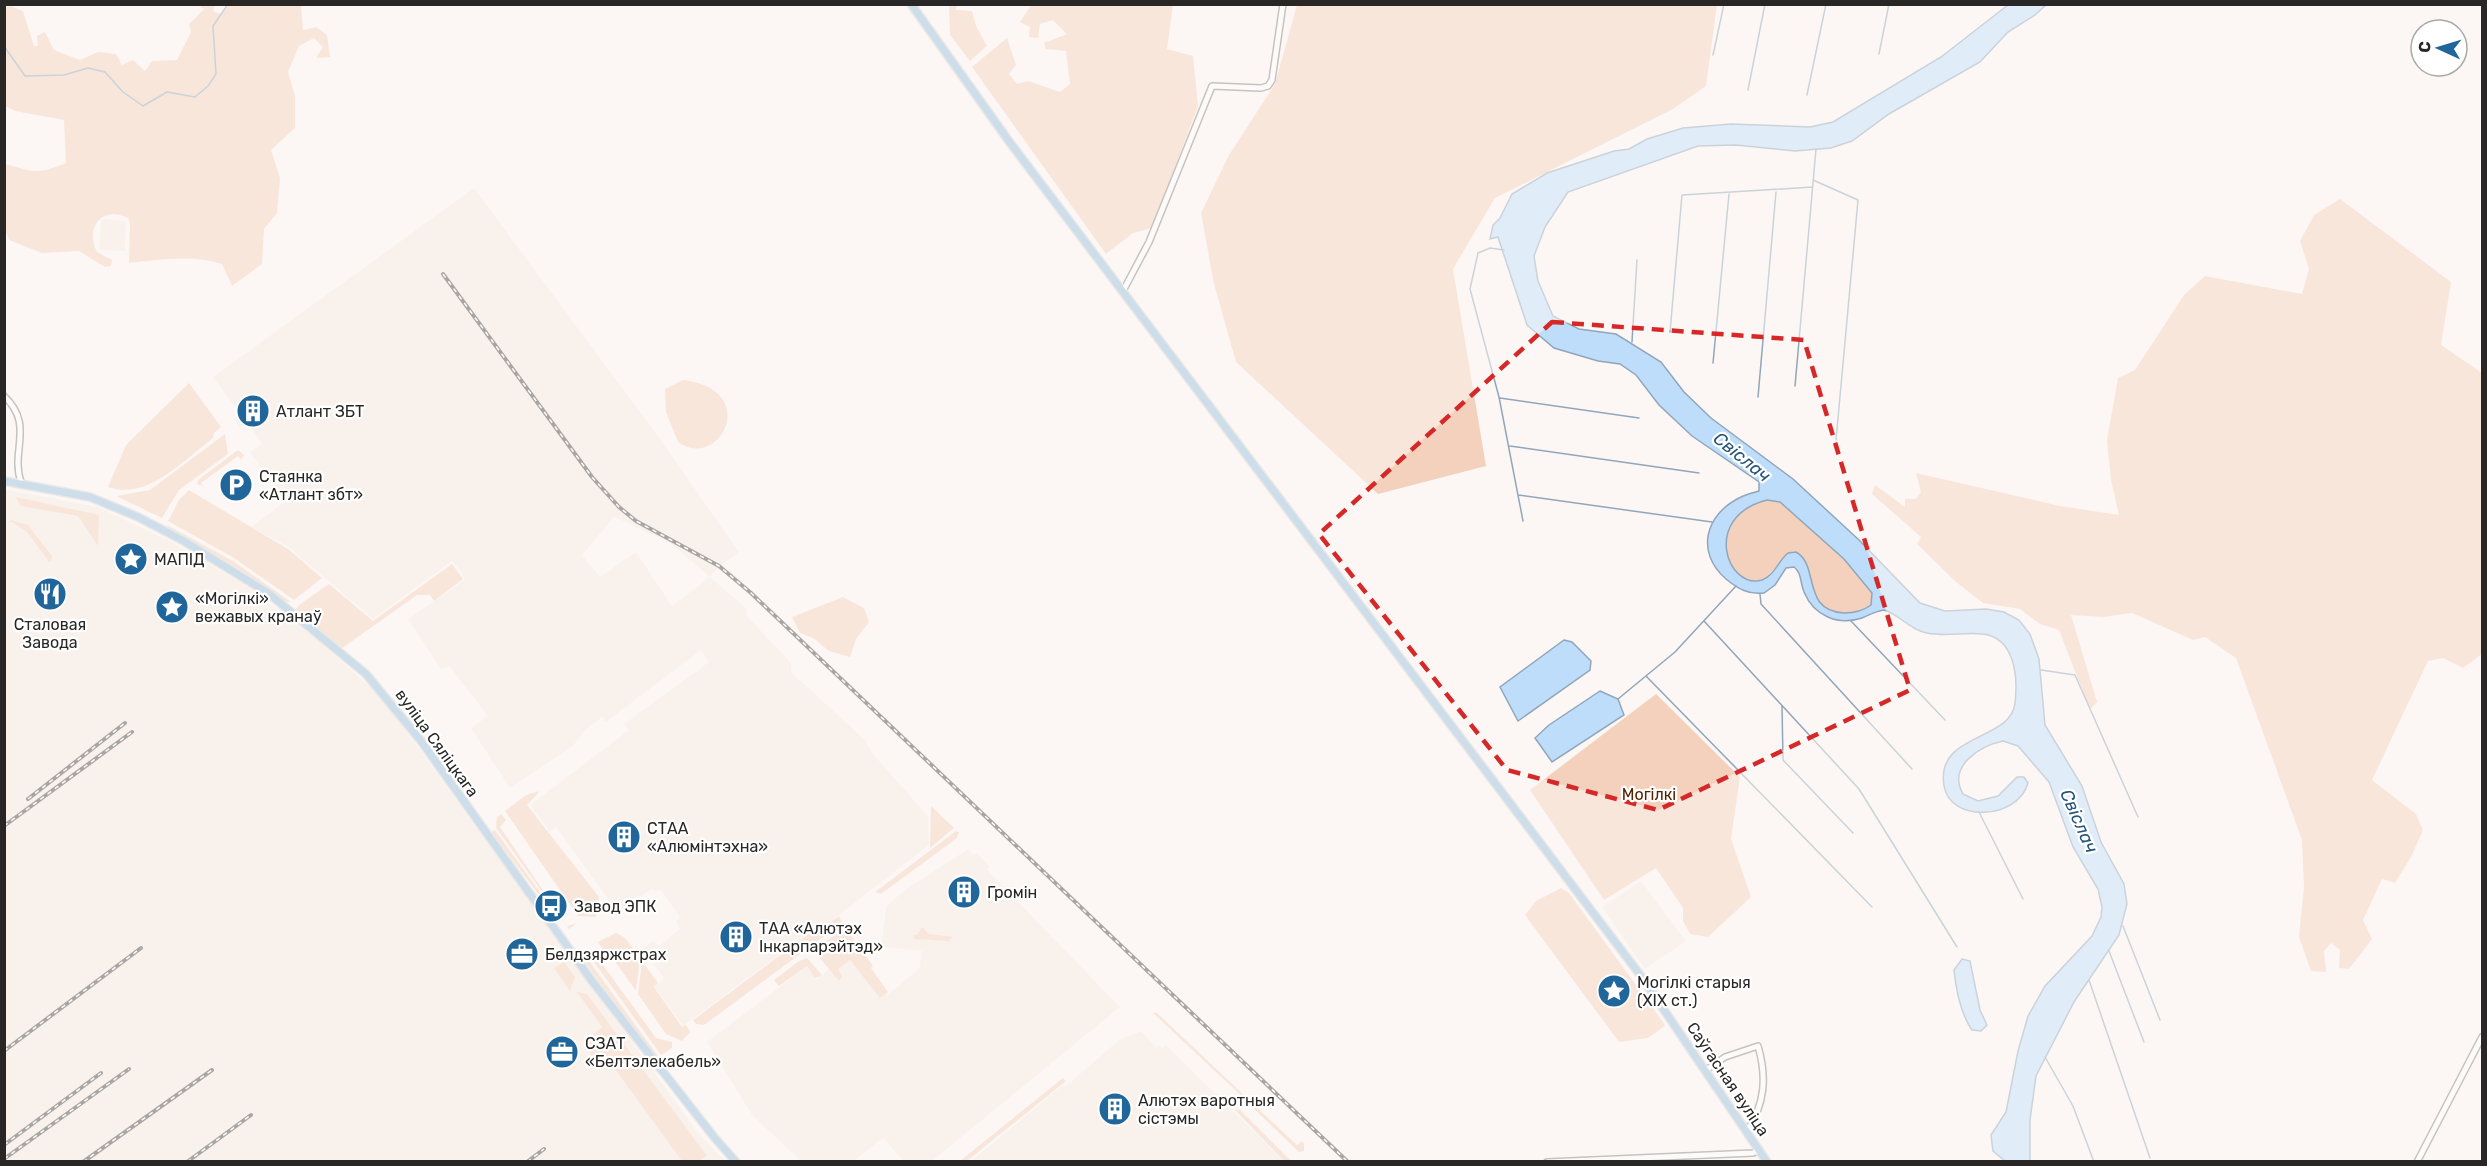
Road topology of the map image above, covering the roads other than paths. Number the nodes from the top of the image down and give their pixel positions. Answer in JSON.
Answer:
{"nodes":[{"id":1,"x":911,"y":4,"type":"edge"},
{"id":2,"x":1283,"y":4,"type":"edge"},
{"id":3,"x":1123,"y":291,"type":"junction"},
{"id":4,"x":4,"y":396,"type":"edge"},
{"id":5,"x":4,"y":481,"type":"edge"},
{"id":6,"x":21,"y":482,"type":"junction"},
{"id":7,"x":2482,"y":1037,"type":"edge"},
{"id":8,"x":1706,"y":1070,"type":"junction"},
{"id":9,"x":1747,"y":1131,"type":"junction"},
{"id":10,"x":1760,"y":1150,"type":"junction"},
{"id":11,"x":1634,"y":1159,"type":"edge"},
{"id":12,"x":736,"y":1161,"type":"edge"},
{"id":13,"x":1547,"y":1161,"type":"edge"},
{"id":14,"x":1767,"y":1161,"type":"edge"},
{"id":15,"x":2417,"y":1161,"type":"edge"}],
"edges":[{"from":1,"to":3,"type":"main road","name":"Саўгасная вуліца"},
{"from":2,"to":3,"type":"street"},
{"from":3,"to":8,"type":"main road","name":"Саўгасная вуліца"},
{"from":4,"to":6,"type":"street"},
{"from":5,"to":6,"type":"main road","name":"вуліца Сяліцкага"},
{"from":6,"to":12,"type":"main road","name":"вуліца Сяліцкага"},
{"from":7,"to":15,"type":"street"},
{"from":8,"to":9,"type":"main road","name":"Саўгасная вуліца"},
{"from":8,"to":9,"type":"street"},
{"from":9,"to":10,"type":"main road","name":"Саўгасная вуліца"},
{"from":10,"to":11,"type":"street","name":"Саўгасная вуліца"},
{"from":10,"to":14,"type":"main road","name":"Саўгасная вуліца"},
{"from":11,"to":13,"type":"street","name":"Саўгасная вуліца"}]}
